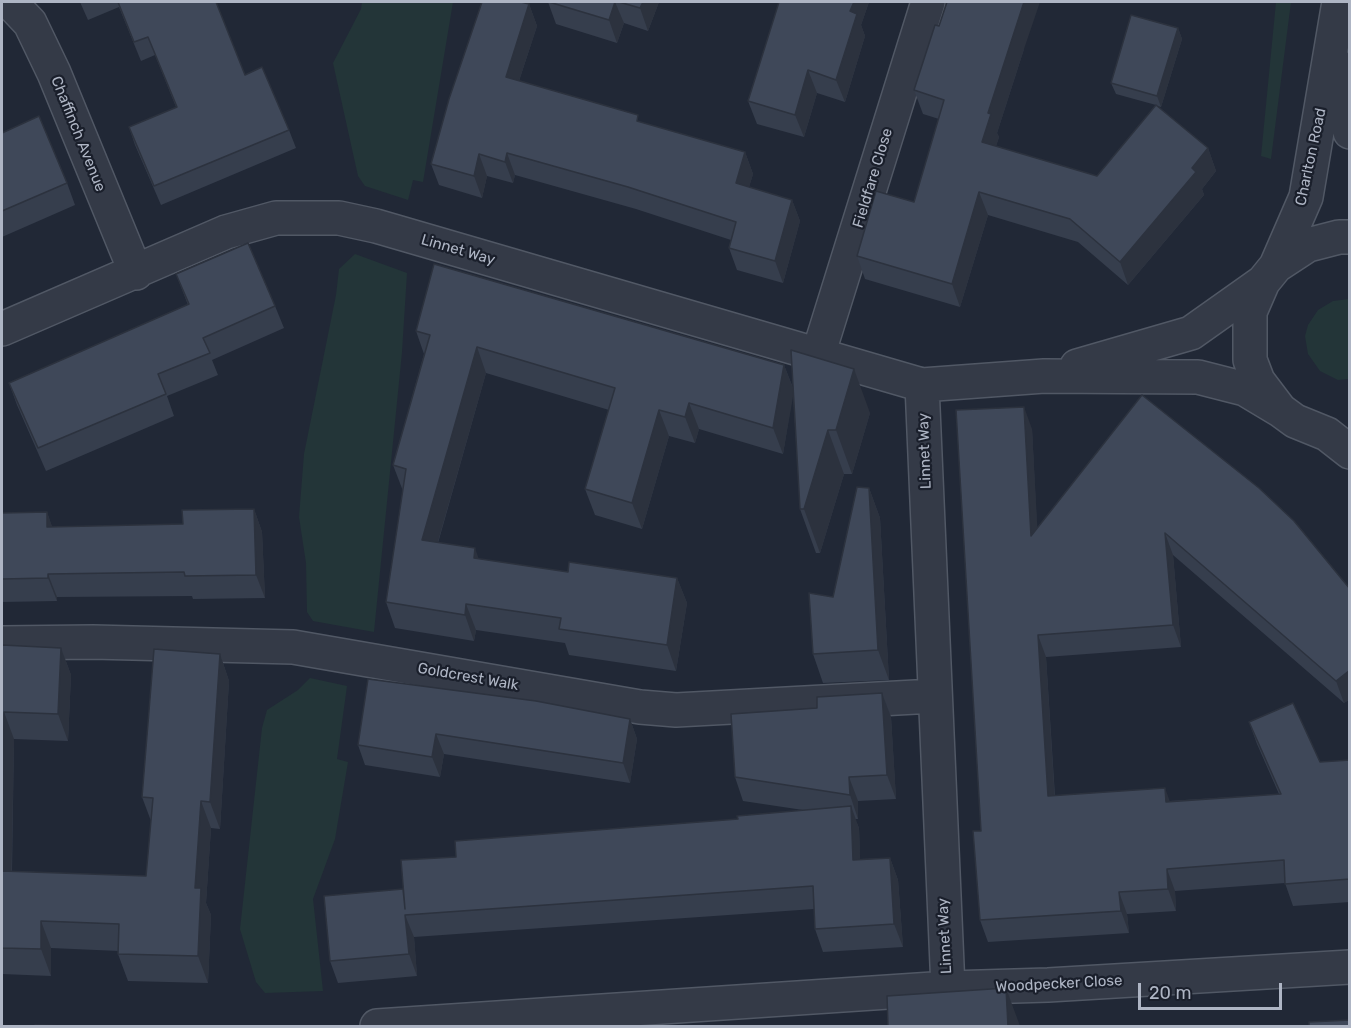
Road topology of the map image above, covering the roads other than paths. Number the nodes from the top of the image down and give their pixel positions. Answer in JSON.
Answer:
{"nodes":[{"id":1,"x":10,"y":2,"type":"edge"},
{"id":2,"x":928,"y":2,"type":"edge"},
{"id":3,"x":1339,"y":2,"type":"edge"},
{"id":4,"x":1334,"y":44,"type":"junction"},
{"id":5,"x":1350,"y":132,"type":"edge"},
{"id":6,"x":1350,"y":237,"type":"edge"},
{"id":7,"x":136,"y":273,"type":"junction"},
{"id":8,"x":1270,"y":274,"type":"junction"},
{"id":9,"x":2,"y":329,"type":"edge"},
{"id":10,"x":818,"y":355,"type":"junction"},
{"id":11,"x":1044,"y":376,"type":"junction"},
{"id":12,"x":922,"y":386,"type":"junction"},
{"id":13,"x":1280,"y":410,"type":"junction"},
{"id":14,"x":1342,"y":440,"type":"edge"},
{"id":15,"x":2,"y":643,"type":"edge"},
{"id":16,"x":933,"y":696,"type":"junction"},
{"id":17,"x":1350,"y":967,"type":"edge"},
{"id":18,"x":948,"y":988,"type":"junction"},
{"id":19,"x":377,"y":1026,"type":"edge"}],
"edges":[{"from":1,"to":7,"type":"street","name":"Chaffinch Avenue"},
{"from":2,"to":10,"type":"street","name":"Fieldfare Close"},
{"from":3,"to":4,"type":"street","name":"Charlton Road"},
{"from":4,"to":5,"type":"street","name":"Charlton Road"},
{"from":4,"to":8,"type":"street","name":"Charlton Road"},
{"from":6,"to":8,"type":"street"},
{"from":7,"to":9,"type":"street","name":"Linnet Way"},
{"from":7,"to":10,"type":"street","name":"Linnet Way"},
{"from":8,"to":11,"type":"street","name":"Linnet Way"},
{"from":8,"to":13,"type":"street","name":"Charlton Road"},
{"from":10,"to":12,"type":"street","name":"Linnet Way"},
{"from":11,"to":12,"type":"street","name":"Linnet Way"},
{"from":11,"to":13,"type":"street","name":"Linnet Way"},
{"from":12,"to":16,"type":"street","name":"Linnet Way"},
{"from":13,"to":14,"type":"street","name":"Charlton Road"},
{"from":15,"to":16,"type":"street","name":"Goldcrest Walk"},
{"from":16,"to":18,"type":"street","name":"Linnet Way"},
{"from":17,"to":18,"type":"street","name":"Woodpecker Close"},
{"from":18,"to":19,"type":"street","name":"Linnet Way"}]}
